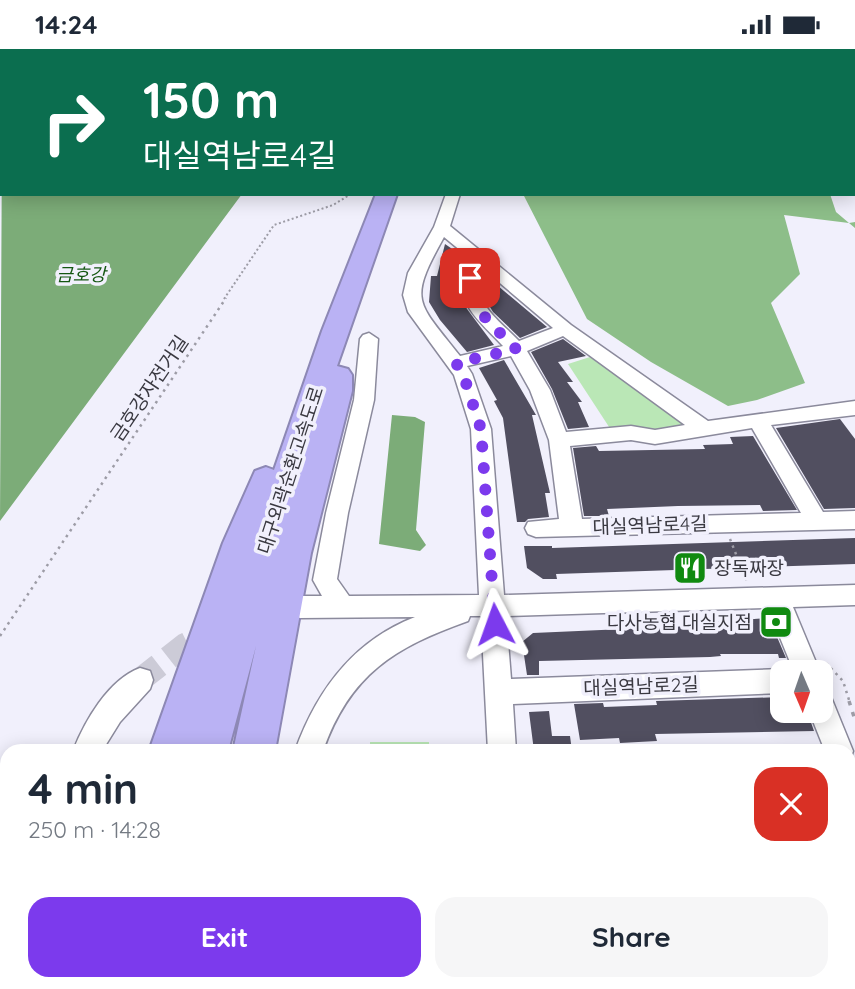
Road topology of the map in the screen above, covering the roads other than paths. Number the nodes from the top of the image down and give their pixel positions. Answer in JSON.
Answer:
{"nodes":[{"id":1,"x":387,"y":196,"type":"edge"},
{"id":2,"x":404,"y":196,"type":"edge"},
{"id":3,"x":452,"y":196,"type":"edge"},
{"id":4,"x":442,"y":227,"type":"junction"},
{"id":5,"x":375,"y":247,"type":"junction"},
{"id":6,"x":488,"y":265,"type":"junction"},
{"id":7,"x":565,"y":329,"type":"junction"},
{"id":8,"x":346,"y":339,"type":"junction"},
{"id":9,"x":516,"y":349,"type":"junction"},
{"id":10,"x":464,"y":361,"type":"junction"},
{"id":11,"x":848,"y":407,"type":"edge"},
{"id":12,"x":758,"y":420,"type":"junction"},
{"id":13,"x":855,"y":428,"type":"edge"},
{"id":14,"x":705,"y":429,"type":"junction"},
{"id":15,"x":559,"y":440,"type":"junction"},
{"id":16,"x":855,"y":520,"type":"edge"},
{"id":17,"x":817,"y":521,"type":"junction"},
{"id":18,"x":572,"y":527,"type":"junction"},
{"id":19,"x":536,"y":528,"type":"dead end"},
{"id":20,"x":855,"y":595,"type":"edge"},
{"id":21,"x":764,"y":597,"type":"junction"},
{"id":22,"x":341,"y":605,"type":"junction"},
{"id":23,"x":493,"y":605,"type":"junction"},
{"id":24,"x":300,"y":607,"type":"dead end"},
{"id":25,"x":809,"y":660,"type":"edge"},
{"id":26,"x":140,"y":680,"type":"tunnel mouth"},
{"id":27,"x":770,"y":681,"type":"edge"},
{"id":28,"x":499,"y":692,"type":"junction"},
{"id":29,"x":828,"y":723,"type":"edge"},
{"id":30,"x":90,"y":744,"type":"edge"},
{"id":31,"x":172,"y":744,"type":"edge"},
{"id":32,"x":209,"y":744,"type":"edge"},
{"id":33,"x":232,"y":744,"type":"edge"},
{"id":34,"x":255,"y":744,"type":"edge"},
{"id":35,"x":312,"y":744,"type":"edge"},
{"id":36,"x":502,"y":744,"type":"edge"},
{"id":37,"x":836,"y":744,"type":"edge"}],
"edges":[{"from":1,"to":5,"type":"highway","name":"대구외곽순환고속도로"},
{"from":2,"to":5,"type":"highway","name":"대구외곽순환고속도로"},
{"from":3,"to":4,"type":"street"},
{"from":4,"to":6,"type":"street"},
{"from":4,"to":10,"type":"street"},
{"from":5,"to":8,"type":"highway","name":"대구외곽순환고속도로"},
{"from":6,"to":7,"type":"street"},
{"from":6,"to":9,"type":"street","name":"대실역남로4길"},
{"from":7,"to":9,"type":"street"},
{"from":7,"to":14,"type":"street"},
{"from":8,"to":22,"type":"street"},
{"from":8,"to":31,"type":"highway"},
{"from":8,"to":32,"type":"highway","name":"대구외곽순환고속도로"},
{"from":8,"to":33,"type":"highway","name":"대구외곽순환고속도로"},
{"from":8,"to":34,"type":"highway"},
{"from":9,"to":10,"type":"street"},
{"from":9,"to":15,"type":"street","name":"대실역남로4길"},
{"from":10,"to":23,"type":"street"},
{"from":11,"to":12,"type":"street"},
{"from":11,"to":13,"type":"street"},
{"from":12,"to":14,"type":"street"},
{"from":12,"to":17,"type":"street"},
{"from":14,"to":15,"type":"street"},
{"from":15,"to":18,"type":"street","name":"대실역남로4길"},
{"from":16,"to":17,"type":"street","name":"대실역남로4길"},
{"from":17,"to":18,"type":"street","name":"대실역남로4길"},
{"from":18,"to":19,"type":"street"},
{"from":20,"to":21,"type":"street"},
{"from":21,"to":23,"type":"street"},
{"from":21,"to":25,"type":"street"},
{"from":22,"to":23,"type":"street"},
{"from":22,"to":24,"type":"street"},
{"from":23,"to":28,"type":"street"},
{"from":23,"to":35,"type":"street"},
{"from":26,"to":30,"type":"street"},
{"from":27,"to":28,"type":"street","name":"대실역남로2길"},
{"from":28,"to":36,"type":"street"},
{"from":29,"to":37,"type":"street"}]}
